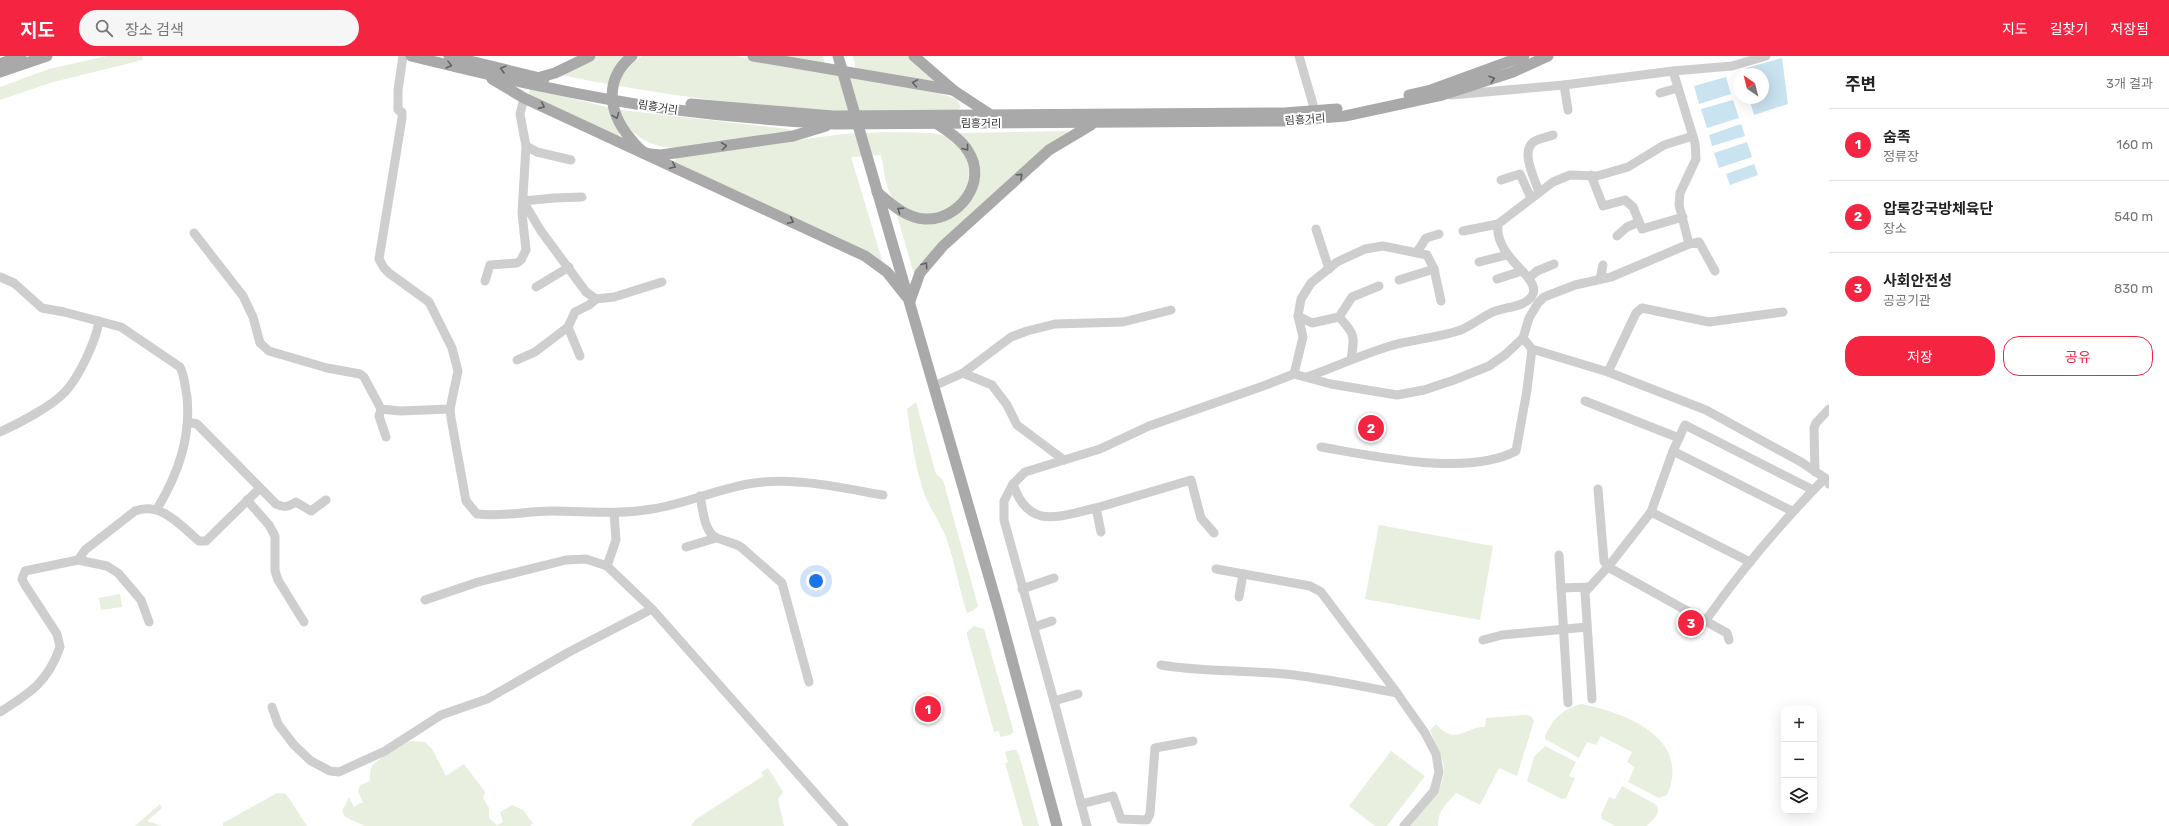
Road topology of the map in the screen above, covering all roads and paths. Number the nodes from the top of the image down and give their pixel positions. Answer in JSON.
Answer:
{"nodes":[{"id":1,"x":21,"y":56,"type":"edge"},
{"id":2,"x":47,"y":56,"type":"edge"},
{"id":3,"x":403,"y":56,"type":"edge"},
{"id":4,"x":411,"y":56,"type":"edge"},
{"id":5,"x":449,"y":56,"type":"edge"},
{"id":6,"x":590,"y":56,"type":"edge"},
{"id":7,"x":632,"y":56,"type":"edge"},
{"id":8,"x":753,"y":56,"type":"edge"},
{"id":9,"x":838,"y":56,"type":"edge"},
{"id":10,"x":914,"y":56,"type":"edge"},
{"id":11,"x":1299,"y":56,"type":"edge"},
{"id":12,"x":1524,"y":56,"type":"edge"},
{"id":13,"x":1548,"y":56,"type":"edge"},
{"id":14,"x":1766,"y":56,"type":"edge"},
{"id":15,"x":0,"y":64,"type":"edge"},
{"id":16,"x":1673,"y":71,"type":"junction"},
{"id":17,"x":0,"y":72,"type":"edge"},
{"id":18,"x":483,"y":74,"type":"junction"},
{"id":19,"x":537,"y":78,"type":"junction"},
{"id":20,"x":1564,"y":85,"type":"junction"},
{"id":21,"x":1678,"y":88,"type":"junction"},
{"id":22,"x":953,"y":90,"type":"junction"},
{"id":23,"x":1660,"y":94,"type":"dead end"},
{"id":24,"x":1442,"y":96,"type":"junction"},
{"id":25,"x":524,"y":98,"type":"junction"},
{"id":26,"x":1568,"y":110,"type":"dead end"},
{"id":27,"x":1315,"y":111,"type":"junction"},
{"id":28,"x":991,"y":115,"type":"junction"},
{"id":29,"x":936,"y":123,"type":"junction"},
{"id":30,"x":1094,"y":123,"type":"junction"},
{"id":31,"x":835,"y":124,"type":"junction"},
{"id":32,"x":1553,"y":135,"type":"dead end"},
{"id":33,"x":1693,"y":136,"type":"junction"},
{"id":34,"x":526,"y":146,"type":"junction"},
{"id":35,"x":645,"y":153,"type":"junction"},
{"id":36,"x":570,"y":160,"type":"dead end"},
{"id":37,"x":1591,"y":175,"type":"junction"},
{"id":38,"x":1501,"y":180,"type":"dead end"},
{"id":39,"x":877,"y":192,"type":"junction"},
{"id":40,"x":1539,"y":192,"type":"junction"},
{"id":41,"x":582,"y":198,"type":"dead end"},
{"id":42,"x":1530,"y":198,"type":"junction"},
{"id":43,"x":523,"y":201,"type":"junction"},
{"id":44,"x":1683,"y":217,"type":"junction"},
{"id":45,"x":1639,"y":222,"type":"junction"},
{"id":46,"x":1498,"y":224,"type":"junction"},
{"id":47,"x":1316,"y":229,"type":"dead end"},
{"id":48,"x":1463,"y":231,"type":"dead end"},
{"id":49,"x":194,"y":233,"type":"dead end"},
{"id":50,"x":1439,"y":234,"type":"dead end"},
{"id":51,"x":1617,"y":236,"type":"dead end"},
{"id":52,"x":1689,"y":244,"type":"junction"},
{"id":53,"x":1417,"y":252,"type":"junction"},
{"id":54,"x":1507,"y":255,"type":"junction"},
{"id":55,"x":1479,"y":262,"type":"dead end"},
{"id":56,"x":1554,"y":264,"type":"dead end"},
{"id":57,"x":1602,"y":265,"type":"dead end"},
{"id":58,"x":569,"y":267,"type":"junction"},
{"id":59,"x":1329,"y":269,"type":"junction"},
{"id":60,"x":1434,"y":269,"type":"junction"},
{"id":61,"x":1716,"y":271,"type":"dead end"},
{"id":62,"x":1526,"y":274,"type":"junction"},
{"id":63,"x":0,"y":277,"type":"edge"},
{"id":64,"x":1497,"y":279,"type":"dead end"},
{"id":65,"x":1600,"y":279,"type":"junction"},
{"id":66,"x":1399,"y":280,"type":"dead end"},
{"id":67,"x":485,"y":281,"type":"dead end"},
{"id":68,"x":662,"y":282,"type":"dead end"},
{"id":69,"x":1379,"y":286,"type":"dead end"},
{"id":70,"x":536,"y":287,"type":"dead end"},
{"id":71,"x":596,"y":299,"type":"junction"},
{"id":72,"x":910,"y":301,"type":"junction"},
{"id":73,"x":1441,"y":301,"type":"dead end"},
{"id":74,"x":1171,"y":310,"type":"dead end"},
{"id":75,"x":1783,"y":312,"type":"dead end"},
{"id":76,"x":1298,"y":316,"type":"junction"},
{"id":77,"x":1339,"y":317,"type":"junction"},
{"id":78,"x":99,"y":321,"type":"junction"},
{"id":79,"x":568,"y":327,"type":"junction"},
{"id":80,"x":1523,"y":338,"type":"junction"},
{"id":81,"x":1532,"y":349,"type":"junction"},
{"id":82,"x":580,"y":356,"type":"dead end"},
{"id":83,"x":1351,"y":359,"type":"junction"},
{"id":84,"x":517,"y":360,"type":"dead end"},
{"id":85,"x":1608,"y":372,"type":"junction"},
{"id":86,"x":963,"y":373,"type":"junction"},
{"id":87,"x":1294,"y":374,"type":"junction"},
{"id":88,"x":1307,"y":377,"type":"junction"},
{"id":89,"x":934,"y":386,"type":"junction"},
{"id":90,"x":1586,"y":401,"type":"dead end"},
{"id":91,"x":381,"y":409,"type":"junction"},
{"id":92,"x":450,"y":409,"type":"junction"},
{"id":93,"x":1829,"y":409,"type":"edge"},
{"id":94,"x":188,"y":422,"type":"junction"},
{"id":95,"x":0,"y":432,"type":"edge"},
{"id":96,"x":386,"y":437,"type":"dead end"},
{"id":97,"x":1679,"y":438,"type":"junction"},
{"id":98,"x":1321,"y":447,"type":"dead end"},
{"id":99,"x":1673,"y":451,"type":"junction"},
{"id":100,"x":1064,"y":460,"type":"junction"},
{"id":101,"x":1815,"y":472,"type":"junction"},
{"id":102,"x":1827,"y":481,"type":"edge"},
{"id":103,"x":1012,"y":484,"type":"junction"},
{"id":104,"x":260,"y":489,"type":"junction"},
{"id":105,"x":1598,"y":489,"type":"dead end"},
{"id":106,"x":1812,"y":490,"type":"junction"},
{"id":107,"x":883,"y":494,"type":"dead end"},
{"id":108,"x":700,"y":496,"type":"junction"},
{"id":109,"x":247,"y":500,"type":"junction"},
{"id":110,"x":326,"y":500,"type":"dead end"},
{"id":111,"x":1096,"y":508,"type":"junction"},
{"id":112,"x":157,"y":509,"type":"junction"},
{"id":113,"x":1792,"y":511,"type":"junction"},
{"id":114,"x":1651,"y":512,"type":"junction"},
{"id":115,"x":614,"y":513,"type":"junction"},
{"id":116,"x":1101,"y":532,"type":"dead end"},
{"id":117,"x":1214,"y":533,"type":"dead end"},
{"id":118,"x":716,"y":538,"type":"junction"},
{"id":119,"x":686,"y":548,"type":"dead end"},
{"id":120,"x":1558,"y":555,"type":"dead end"},
{"id":121,"x":78,"y":560,"type":"junction"},
{"id":122,"x":1750,"y":562,"type":"junction"},
{"id":123,"x":607,"y":566,"type":"junction"},
{"id":124,"x":1608,"y":567,"type":"junction"},
{"id":125,"x":1216,"y":570,"type":"dead end"},
{"id":126,"x":1243,"y":574,"type":"junction"},
{"id":127,"x":1054,"y":578,"type":"dead end"},
{"id":128,"x":1590,"y":587,"type":"junction"},
{"id":129,"x":1561,"y":588,"type":"junction"},
{"id":130,"x":1022,"y":589,"type":"junction"},
{"id":131,"x":1239,"y":597,"type":"dead end"},
{"id":132,"x":425,"y":600,"type":"dead end"},
{"id":133,"x":652,"y":609,"type":"junction"},
{"id":134,"x":1706,"y":620,"type":"junction"},
{"id":135,"x":1052,"y":621,"type":"dead end"},
{"id":136,"x":149,"y":622,"type":"dead end"},
{"id":137,"x":304,"y":622,"type":"dead end"},
{"id":138,"x":1034,"y":627,"type":"junction"},
{"id":139,"x":1588,"y":627,"type":"junction"},
{"id":140,"x":1564,"y":629,"type":"junction"},
{"id":141,"x":1483,"y":640,"type":"dead end"},
{"id":142,"x":1729,"y":640,"type":"dead end"},
{"id":143,"x":1161,"y":665,"type":"dead end"},
{"id":144,"x":809,"y":682,"type":"dead end"},
{"id":145,"x":1397,"y":693,"type":"junction"},
{"id":146,"x":1078,"y":694,"type":"dead end"},
{"id":147,"x":1592,"y":699,"type":"dead end"},
{"id":148,"x":1054,"y":701,"type":"junction"},
{"id":149,"x":1568,"y":703,"type":"dead end"},
{"id":150,"x":272,"y":707,"type":"dead end"},
{"id":151,"x":0,"y":712,"type":"edge"},
{"id":152,"x":1193,"y":741,"type":"dead end"},
{"id":153,"x":1081,"y":804,"type":"junction"},
{"id":154,"x":844,"y":826,"type":"edge"},
{"id":155,"x":1057,"y":826,"type":"edge"},
{"id":156,"x":1086,"y":826,"type":"edge"},
{"id":157,"x":1404,"y":826,"type":"edge"}],
"edges":[{"from":1,"to":15,"type":"main road"},
{"from":2,"to":17,"type":"main road"},
{"from":3,"to":92,"type":"street"},
{"from":4,"to":18,"type":"main road","name":"림흥거리","one_way":true},
{"from":19,"to":5,"type":"main road","name":"림흥거리","one_way":true},
{"from":6,"to":19,"type":"main road"},
{"from":7,"to":35,"type":"main road","one_way":true},
{"from":22,"to":8,"type":"main road","one_way":true},
{"from":9,"to":39,"type":"main road"},
{"from":10,"to":22,"type":"main road"},
{"from":11,"to":27,"type":"street"},
{"from":12,"to":27,"type":"main road","name":"림흥거리"},
{"from":24,"to":13,"type":"main road","name":"림흥거리","one_way":true},
{"from":14,"to":16,"type":"street"},
{"from":16,"to":20,"type":"street"},
{"from":16,"to":21,"type":"street"},
{"from":18,"to":25,"type":"main road"},
{"from":18,"to":31,"type":"main road","name":"림흥거리"},
{"from":19,"to":28,"type":"main road","name":"림흥거리"},
{"from":20,"to":24,"type":"street"},
{"from":20,"to":26,"type":"street"},
{"from":21,"to":23,"type":"street"},
{"from":21,"to":33,"type":"street"},
{"from":22,"to":28,"type":"main road"},
{"from":24,"to":30,"type":"main road","name":"림흥거리"},
{"from":25,"to":34,"type":"street"},
{"from":25,"to":35,"type":"main road","one_way":true},
{"from":27,"to":28,"type":"main road","name":"림흥거리"},
{"from":29,"to":30,"type":"main road","name":"림흥거리"},
{"from":29,"to":31,"type":"main road","name":"림흥거리"},
{"from":29,"to":39,"type":"main road","one_way":true},
{"from":72,"to":30,"type":"main road","one_way":true},
{"from":35,"to":31,"type":"main road","one_way":true},
{"from":32,"to":40,"type":"street"},
{"from":33,"to":37,"type":"street"},
{"from":33,"to":44,"type":"street"},
{"from":34,"to":36,"type":"street"},
{"from":34,"to":43,"type":"street"},
{"from":35,"to":72,"type":"main road","one_way":true},
{"from":37,"to":40,"type":"street"},
{"from":37,"to":45,"type":"street"},
{"from":38,"to":42,"type":"street"},
{"from":39,"to":72,"type":"main road"},
{"from":40,"to":42,"type":"street"},
{"from":41,"to":43,"type":"street"},
{"from":42,"to":46,"type":"street"},
{"from":43,"to":58,"type":"street"},
{"from":43,"to":67,"type":"street"},
{"from":44,"to":45,"type":"street"},
{"from":44,"to":52,"type":"street"},
{"from":45,"to":51,"type":"street"},
{"from":46,"to":48,"type":"street"},
{"from":46,"to":54,"type":"street"},
{"from":47,"to":59,"type":"street"},
{"from":49,"to":91,"type":"street"},
{"from":50,"to":53,"type":"street"},
{"from":52,"to":61,"type":"street"},
{"from":52,"to":65,"type":"street"},
{"from":53,"to":59,"type":"street"},
{"from":53,"to":60,"type":"street"},
{"from":54,"to":55,"type":"street"},
{"from":54,"to":62,"type":"street"},
{"from":56,"to":62,"type":"street"},
{"from":57,"to":65,"type":"street"},
{"from":58,"to":70,"type":"street"},
{"from":58,"to":71,"type":"street"},
{"from":59,"to":76,"type":"street"},
{"from":60,"to":66,"type":"street"},
{"from":60,"to":73,"type":"street"},
{"from":62,"to":64,"type":"street"},
{"from":62,"to":83,"type":"street"},
{"from":63,"to":78,"type":"street"},
{"from":65,"to":80,"type":"street"},
{"from":68,"to":71,"type":"street"},
{"from":69,"to":77,"type":"street"},
{"from":71,"to":79,"type":"street"},
{"from":72,"to":89,"type":"main road"},
{"from":74,"to":86,"type":"street"},
{"from":75,"to":85,"type":"street"},
{"from":76,"to":77,"type":"street"},
{"from":76,"to":87,"type":"street"},
{"from":77,"to":83,"type":"street"},
{"from":78,"to":94,"type":"street"},
{"from":78,"to":95,"type":"street"},
{"from":79,"to":82,"type":"street"},
{"from":79,"to":84,"type":"street"},
{"from":80,"to":81,"type":"street"},
{"from":80,"to":88,"type":"street"},
{"from":81,"to":85,"type":"street"},
{"from":81,"to":98,"type":"street"},
{"from":83,"to":88,"type":"street"},
{"from":85,"to":101,"type":"street"},
{"from":86,"to":89,"type":"street"},
{"from":86,"to":100,"type":"street"},
{"from":87,"to":88,"type":"street"},
{"from":87,"to":100,"type":"street"},
{"from":89,"to":155,"type":"main road"},
{"from":90,"to":97,"type":"street"},
{"from":91,"to":92,"type":"street"},
{"from":91,"to":96,"type":"street"},
{"from":92,"to":115,"type":"street"},
{"from":93,"to":101,"type":"street"},
{"from":94,"to":104,"type":"street"},
{"from":94,"to":112,"type":"street"},
{"from":97,"to":99,"type":"street"},
{"from":97,"to":106,"type":"street"},
{"from":99,"to":113,"type":"street"},
{"from":99,"to":114,"type":"street"},
{"from":100,"to":103,"type":"street"},
{"from":101,"to":102,"type":"street"},
{"from":102,"to":106,"type":"street"},
{"from":103,"to":111,"type":"street"},
{"from":103,"to":130,"type":"street"},
{"from":104,"to":109,"type":"street"},
{"from":104,"to":110,"type":"street"},
{"from":105,"to":124,"type":"street"},
{"from":106,"to":113,"type":"street"},
{"from":107,"to":108,"type":"street"},
{"from":108,"to":115,"type":"street"},
{"from":108,"to":118,"type":"street"},
{"from":109,"to":112,"type":"street"},
{"from":109,"to":137,"type":"street"},
{"from":111,"to":116,"type":"street"},
{"from":111,"to":117,"type":"street"},
{"from":112,"to":121,"type":"street"},
{"from":113,"to":122,"type":"street"},
{"from":114,"to":122,"type":"street"},
{"from":114,"to":124,"type":"street"},
{"from":115,"to":123,"type":"street"},
{"from":118,"to":119,"type":"street"},
{"from":118,"to":144,"type":"street"},
{"from":120,"to":129,"type":"street"},
{"from":121,"to":136,"type":"street"},
{"from":121,"to":151,"type":"street"},
{"from":122,"to":134,"type":"street"},
{"from":123,"to":132,"type":"street"},
{"from":123,"to":133,"type":"street"},
{"from":124,"to":128,"type":"street"},
{"from":124,"to":134,"type":"street"},
{"from":125,"to":126,"type":"street"},
{"from":126,"to":131,"type":"street"},
{"from":126,"to":145,"type":"street"},
{"from":127,"to":130,"type":"street"},
{"from":128,"to":129,"type":"street"},
{"from":128,"to":139,"type":"street"},
{"from":129,"to":140,"type":"street"},
{"from":130,"to":138,"type":"street"},
{"from":133,"to":150,"type":"street"},
{"from":133,"to":154,"type":"street"},
{"from":134,"to":142,"type":"street"},
{"from":135,"to":138,"type":"street"},
{"from":138,"to":148,"type":"street"},
{"from":139,"to":140,"type":"street"},
{"from":139,"to":147,"type":"street"},
{"from":140,"to":141,"type":"street"},
{"from":140,"to":149,"type":"street"},
{"from":143,"to":145,"type":"street"},
{"from":145,"to":157,"type":"street"},
{"from":146,"to":148,"type":"street"},
{"from":148,"to":153,"type":"street"},
{"from":152,"to":153,"type":"street"},
{"from":153,"to":156,"type":"street"}]}
